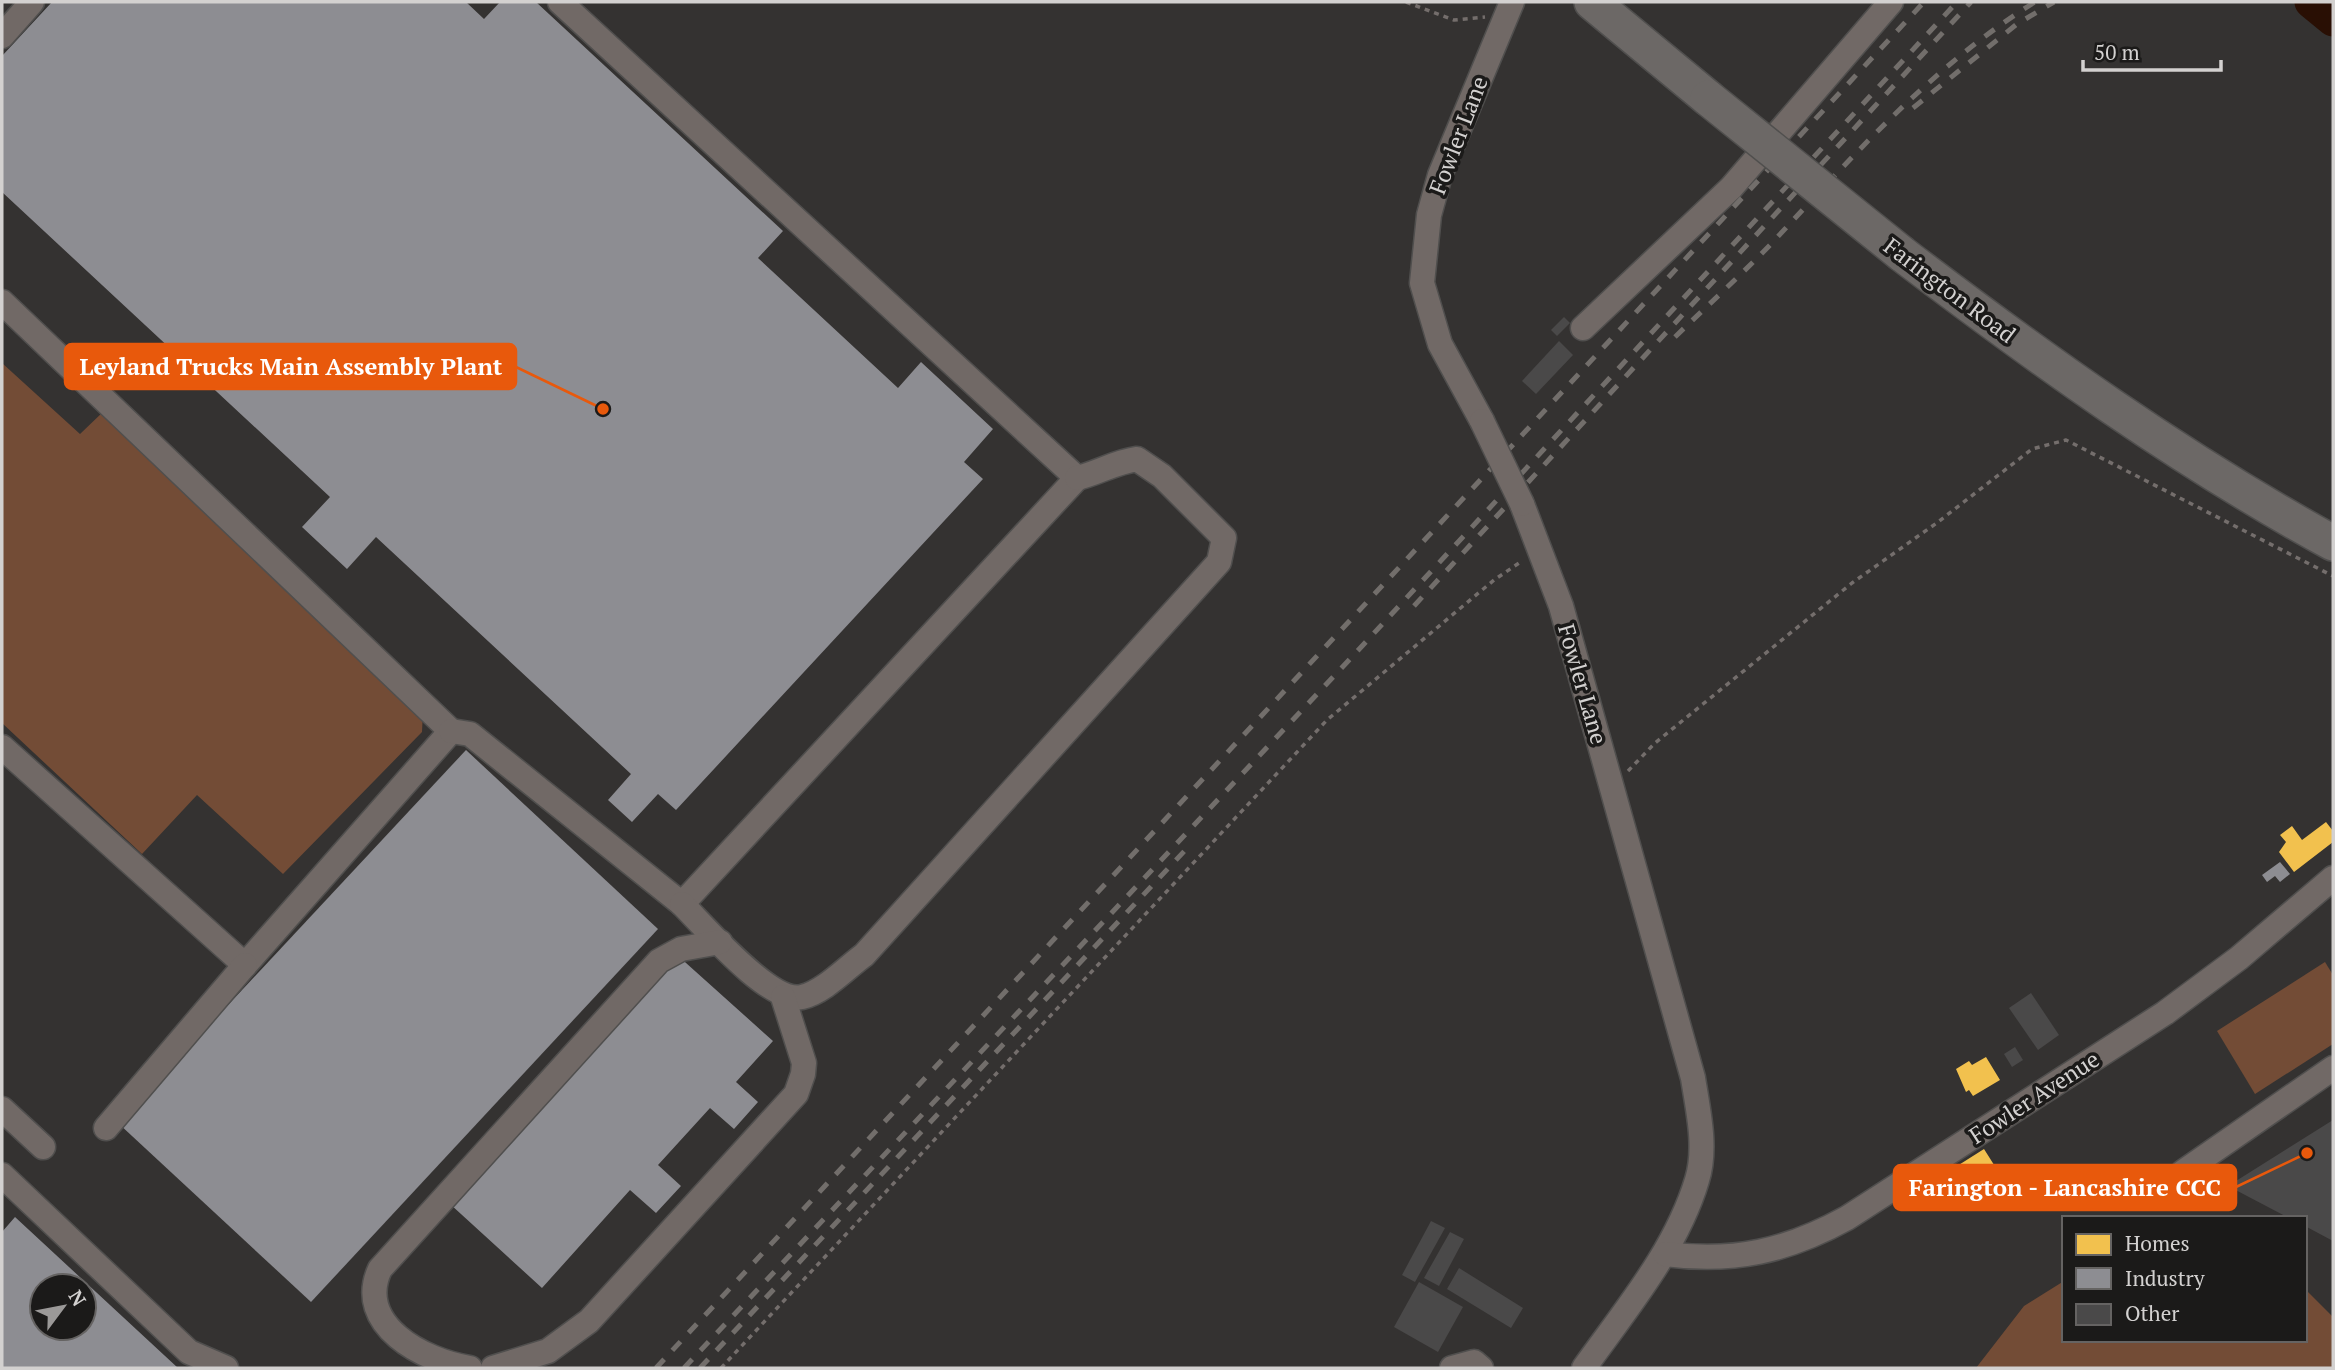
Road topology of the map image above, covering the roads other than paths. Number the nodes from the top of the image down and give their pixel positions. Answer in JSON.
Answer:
{"nodes":[{"id":1,"x":32,"y":2,"type":"edge"},
{"id":2,"x":560,"y":2,"type":"edge"},
{"id":3,"x":1592,"y":2,"type":"edge"},
{"id":4,"x":1891,"y":2,"type":"edge"},
{"id":5,"x":1510,"y":7,"type":"edge"},
{"id":6,"x":2,"y":36,"type":"edge"},
{"id":7,"x":2,"y":302,"type":"edge"},
{"id":8,"x":1583,"y":328,"type":"dead end"},
{"id":9,"x":1077,"y":478,"type":"junction"},
{"id":10,"x":2333,"y":543,"type":"edge"},
{"id":11,"x":451,"y":731,"type":"junction"},
{"id":12,"x":2,"y":747,"type":"edge"},
{"id":13,"x":2333,"y":878,"type":"edge"},
{"id":14,"x":682,"y":904,"type":"junction"},
{"id":15,"x":720,"y":942,"type":"junction"},
{"id":16,"x":245,"y":965,"type":"junction"},
{"id":17,"x":783,"y":997,"type":"junction"},
{"id":18,"x":2333,"y":1068,"type":"edge"},
{"id":19,"x":2,"y":1109,"type":"edge"},
{"id":20,"x":106,"y":1128,"type":"dead end"},
{"id":21,"x":43,"y":1147,"type":"dead end"},
{"id":22,"x":2183,"y":1172,"type":"dead end"},
{"id":23,"x":2,"y":1175,"type":"edge"},
{"id":24,"x":1665,"y":1254,"type":"junction"},
{"id":25,"x":226,"y":1368,"type":"edge"},
{"id":26,"x":470,"y":1368,"type":"edge"},
{"id":27,"x":493,"y":1368,"type":"edge"},
{"id":28,"x":1452,"y":1368,"type":"edge"},
{"id":29,"x":1481,"y":1368,"type":"edge"},
{"id":30,"x":1584,"y":1368,"type":"edge"}],
"edges":[{"from":1,"to":6,"type":"street"},
{"from":2,"to":9,"type":"street"},
{"from":3,"to":10,"type":"highway","name":"Farington Road","bridge":true},
{"from":4,"to":8,"type":"street"},
{"from":5,"to":24,"type":"street","name":"Fowler Lane","bridge":true},
{"from":7,"to":11,"type":"street"},
{"from":9,"to":14,"type":"street"},
{"from":9,"to":17,"type":"street"},
{"from":11,"to":14,"type":"street"},
{"from":11,"to":16,"type":"street"},
{"from":12,"to":16,"type":"street"},
{"from":13,"to":24,"type":"street","name":"Fowler Avenue"},
{"from":14,"to":15,"type":"street"},
{"from":15,"to":17,"type":"street"},
{"from":15,"to":26,"type":"street"},
{"from":16,"to":20,"type":"street"},
{"from":17,"to":27,"type":"street"},
{"from":18,"to":22,"type":"street"},
{"from":19,"to":21,"type":"street"},
{"from":23,"to":25,"type":"street"},
{"from":24,"to":30,"type":"street","name":"Fowler Lane"},
{"from":28,"to":29,"type":"street"}]}
